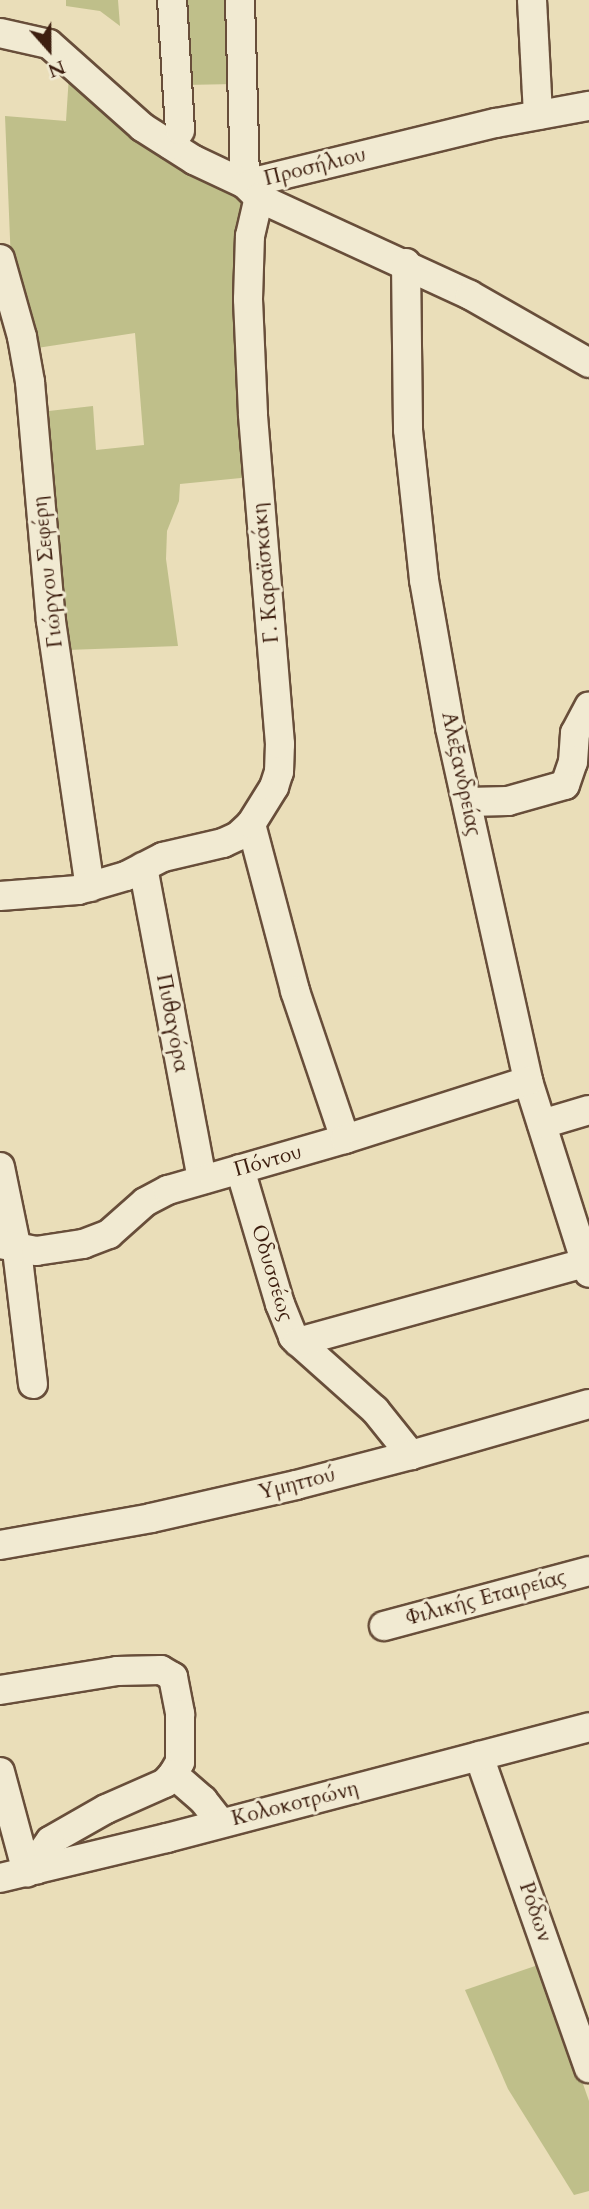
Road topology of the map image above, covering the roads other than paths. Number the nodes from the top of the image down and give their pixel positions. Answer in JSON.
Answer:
{"nodes":[{"id":1,"x":172,"y":0,"type":"edge"},
{"id":2,"x":240,"y":0,"type":"edge"},
{"id":3,"x":532,"y":0,"type":"edge"},
{"id":4,"x":0,"y":33,"type":"edge"},
{"id":5,"x":589,"y":106,"type":"edge"},
{"id":6,"x":538,"y":115,"type":"junction"},
{"id":7,"x":170,"y":145,"type":"junction"},
{"id":8,"x":252,"y":191,"type":"junction"},
{"id":9,"x":0,"y":259,"type":"edge"},
{"id":10,"x":406,"y":263,"type":"junction"},
{"id":11,"x":589,"y":363,"type":"edge"},
{"id":12,"x":589,"y":707,"type":"edge"},
{"id":13,"x":577,"y":780,"type":"edge"},
{"id":14,"x":468,"y":802,"type":"junction"},
{"id":15,"x":251,"y":824,"type":"junction"},
{"id":16,"x":143,"y":867,"type":"junction"},
{"id":17,"x":90,"y":887,"type":"junction"},
{"id":18,"x":0,"y":896,"type":"edge"},
{"id":19,"x":528,"y":1080,"type":"junction"},
{"id":20,"x":589,"y":1110,"type":"edge"},
{"id":21,"x":542,"y":1124,"type":"junction"},
{"id":22,"x":345,"y":1139,"type":"junction"},
{"id":23,"x":0,"y":1167,"type":"edge"},
{"id":24,"x":240,"y":1169,"type":"junction"},
{"id":25,"x":202,"y":1179,"type":"junction"},
{"id":26,"x":9,"y":1247,"type":"edge"},
{"id":27,"x":588,"y":1266,"type":"edge"},
{"id":28,"x":298,"y":1342,"type":"junction"},
{"id":29,"x":33,"y":1384,"type":"dead end"},
{"id":30,"x":589,"y":1404,"type":"edge"},
{"id":31,"x":411,"y":1455,"type":"junction"},
{"id":32,"x":0,"y":1545,"type":"edge"},
{"id":33,"x":589,"y":1571,"type":"edge"},
{"id":34,"x":384,"y":1626,"type":"dead end"},
{"id":35,"x":0,"y":1690,"type":"edge"},
{"id":36,"x":589,"y":1727,"type":"edge"},
{"id":37,"x":479,"y":1756,"type":"junction"},
{"id":38,"x":0,"y":1772,"type":"edge"},
{"id":39,"x":173,"y":1774,"type":"junction"},
{"id":40,"x":220,"y":1823,"type":"junction"},
{"id":41,"x":21,"y":1873,"type":"edge"},
{"id":42,"x":589,"y":2068,"type":"edge"}],
"edges":[{"from":1,"to":7,"type":"street"},
{"from":2,"to":8,"type":"street","name":"Γ. Καραϊσκάκη"},
{"from":3,"to":6,"type":"street"},
{"from":4,"to":7,"type":"street","name":"Προσήλιου"},
{"from":5,"to":6,"type":"street","name":"Προσήλιου"},
{"from":6,"to":8,"type":"street","name":"Προσήλιου"},
{"from":7,"to":8,"type":"street","name":"Προσήλιου"},
{"from":8,"to":10,"type":"street"},
{"from":8,"to":15,"type":"street","name":"Γ. Καραϊσκάκη"},
{"from":9,"to":17,"type":"street","name":"Γιώργου Σεφέρη"},
{"from":10,"to":11,"type":"street"},
{"from":10,"to":14,"type":"street","name":"Αλεξανδρείας"},
{"from":12,"to":13,"type":"street"},
{"from":13,"to":14,"type":"street"},
{"from":14,"to":19,"type":"street","name":"Αλεξανδρείας"},
{"from":15,"to":16,"type":"street","name":"Γ. Καραϊσκάκη"},
{"from":15,"to":22,"type":"street"},
{"from":16,"to":17,"type":"street","name":"Γ. Καραϊσκάκη"},
{"from":16,"to":25,"type":"street","name":"Πυθαγόρα"},
{"from":17,"to":18,"type":"street","name":"Γ. Καραϊσκάκη"},
{"from":19,"to":21,"type":"street","name":"Αλεξανδρείας"},
{"from":19,"to":22,"type":"street","name":"Πόντου"},
{"from":20,"to":21,"type":"street"},
{"from":21,"to":27,"type":"street","name":"Αλεξανδρείας"},
{"from":22,"to":24,"type":"street","name":"Πόντου"},
{"from":23,"to":26,"type":"street"},
{"from":24,"to":25,"type":"street","name":"Πόντου"},
{"from":24,"to":28,"type":"street","name":"Οδυσσέως"},
{"from":25,"to":26,"type":"street","name":"Πόντου"},
{"from":26,"to":29,"type":"street"},
{"from":27,"to":28,"type":"street"},
{"from":28,"to":31,"type":"street","name":"Οδυσσέως"},
{"from":30,"to":31,"type":"street","name":"Υμηττού"},
{"from":31,"to":32,"type":"street","name":"Υμηττού"},
{"from":33,"to":34,"type":"street","name":"Φιλικής Εταιρείας"},
{"from":35,"to":39,"type":"street"},
{"from":36,"to":37,"type":"street","name":"Κολοκοτρώνη"},
{"from":37,"to":40,"type":"street","name":"Κολοκοτρώνη"},
{"from":37,"to":42,"type":"street","name":"Ρόδων"},
{"from":38,"to":41,"type":"street"},
{"from":39,"to":40,"type":"street"},
{"from":39,"to":41,"type":"street"},
{"from":40,"to":41,"type":"street","name":"Κολοκοτρώνη"}]}
